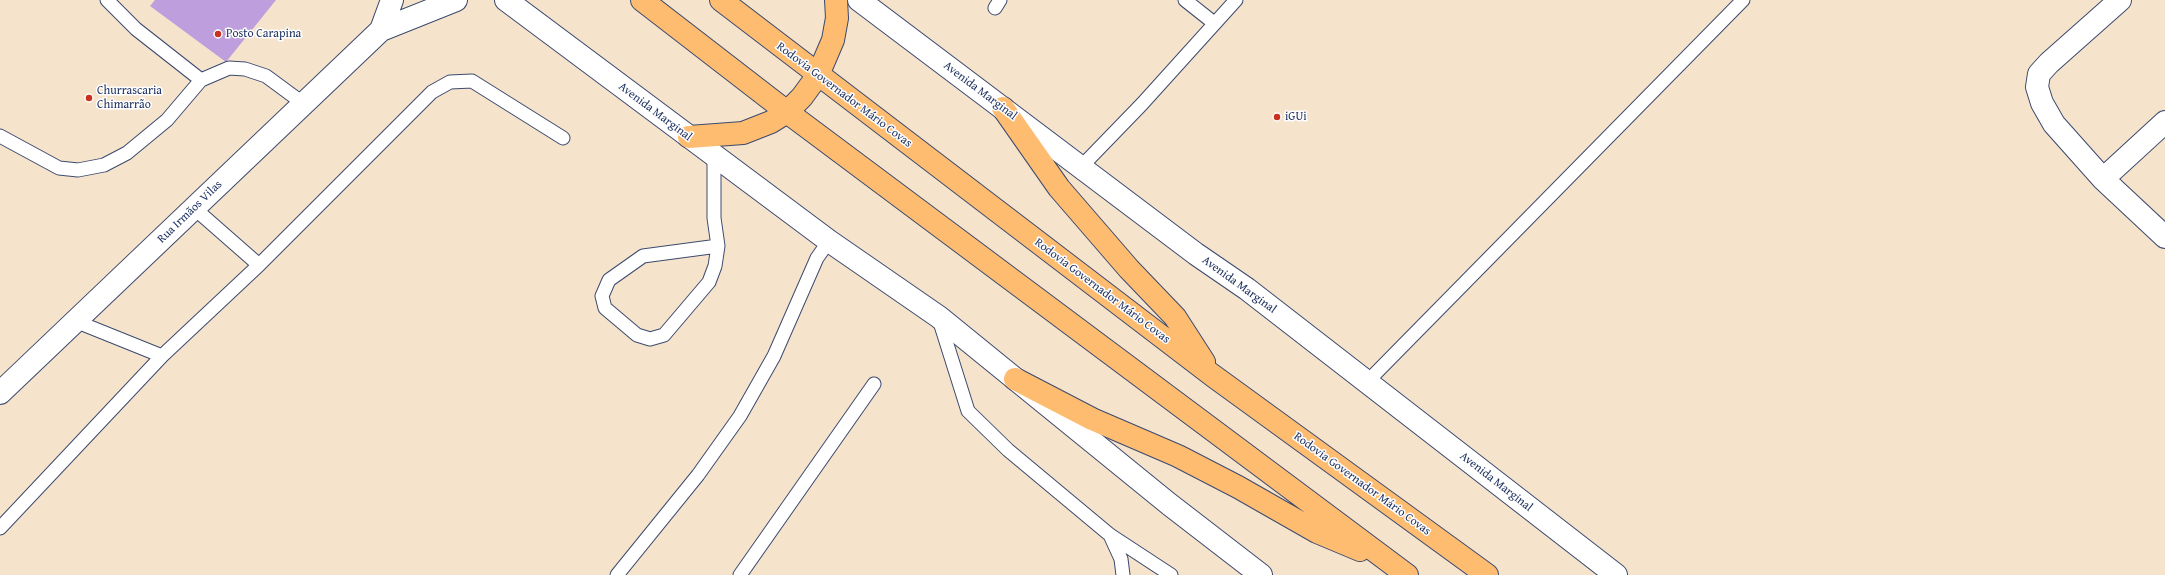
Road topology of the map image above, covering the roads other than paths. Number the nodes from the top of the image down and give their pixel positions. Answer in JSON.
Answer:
{"nodes":[{"id":1,"x":107,"y":0,"type":"edge"},
{"id":2,"x":392,"y":0,"type":"edge"},
{"id":3,"x":456,"y":0,"type":"edge"},
{"id":4,"x":506,"y":0,"type":"edge"},
{"id":5,"x":642,"y":0,"type":"edge"},
{"id":6,"x":721,"y":0,"type":"edge"},
{"id":7,"x":836,"y":0,"type":"edge"},
{"id":8,"x":859,"y":0,"type":"edge"},
{"id":9,"x":1185,"y":0,"type":"edge"},
{"id":10,"x":1236,"y":0,"type":"edge"},
{"id":11,"x":1743,"y":0,"type":"edge"},
{"id":12,"x":2120,"y":0,"type":"edge"},
{"id":13,"x":1214,"y":23,"type":"junction"},
{"id":14,"x":381,"y":30,"type":"junction"},
{"id":15,"x":818,"y":75,"type":"junction"},
{"id":16,"x":201,"y":80,"type":"junction"},
{"id":17,"x":304,"y":104,"type":"junction"},
{"id":18,"x":1003,"y":108,"type":"junction"},
{"id":19,"x":787,"y":112,"type":"junction"},
{"id":20,"x":2165,"y":122,"type":"edge"},
{"id":21,"x":0,"y":136,"type":"edge"},
{"id":22,"x":689,"y":137,"type":"junction"},
{"id":23,"x":563,"y":138,"type":"dead end"},
{"id":24,"x":714,"y":155,"type":"junction"},
{"id":25,"x":1081,"y":167,"type":"junction"},
{"id":26,"x":2103,"y":178,"type":"junction"},
{"id":27,"x":194,"y":208,"type":"junction"},
{"id":28,"x":2165,"y":237,"type":"edge"},
{"id":29,"x":829,"y":241,"type":"junction"},
{"id":30,"x":718,"y":246,"type":"junction"},
{"id":31,"x":259,"y":265,"type":"junction"},
{"id":32,"x":939,"y":317,"type":"junction"},
{"id":33,"x":75,"y":321,"type":"junction"},
{"id":34,"x":162,"y":356,"type":"junction"},
{"id":35,"x":1212,"y":375,"type":"junction"},
{"id":36,"x":1015,"y":379,"type":"junction"},
{"id":37,"x":1367,"y":382,"type":"junction"},
{"id":38,"x":874,"y":384,"type":"dead end"},
{"id":39,"x":0,"y":393,"type":"edge"},
{"id":40,"x":0,"y":528,"type":"edge"},
{"id":41,"x":1110,"y":535,"type":"junction"},
{"id":42,"x":1400,"y":570,"type":"edge"},
{"id":43,"x":617,"y":575,"type":"edge"},
{"id":44,"x":740,"y":575,"type":"edge"},
{"id":45,"x":1123,"y":575,"type":"edge"},
{"id":46,"x":1171,"y":575,"type":"edge"},
{"id":47,"x":1261,"y":575,"type":"edge"},
{"id":48,"x":1487,"y":575,"type":"edge"},
{"id":49,"x":1616,"y":575,"type":"edge"}],
"edges":[{"from":1,"to":16,"type":"lane"},
{"from":2,"to":14,"type":"street","name":"Rua Irmãos Vilas"},
{"from":3,"to":14,"type":"street","name":"Rua Irmãos Vilas"},
{"from":4,"to":22,"type":"street","name":"Avenida Marginal"},
{"from":5,"to":19,"type":"main road"},
{"from":6,"to":15,"type":"main road","name":"Rodovia Governador Mário Covas"},
{"from":7,"to":15,"type":"main road"},
{"from":8,"to":18,"type":"street","name":"Avenida Marginal"},
{"from":9,"to":13,"type":"lane"},
{"from":10,"to":13,"type":"lane"},
{"from":11,"to":37,"type":"lane"},
{"from":12,"to":26,"type":"street"},
{"from":13,"to":25,"type":"lane"},
{"from":14,"to":17,"type":"street","name":"Rua Irmãos Vilas"},
{"from":15,"to":19,"type":"main road"},
{"from":15,"to":35,"type":"main road","name":"Rodovia Governador Mário Covas"},
{"from":16,"to":17,"type":"lane"},
{"from":16,"to":21,"type":"lane"},
{"from":17,"to":27,"type":"street","name":"Rua Irmãos Vilas"},
{"from":18,"to":25,"type":"street","name":"Avenida Marginal"},
{"from":18,"to":35,"type":"main road"},
{"from":19,"to":22,"type":"main road"},
{"from":19,"to":42,"type":"main road"},
{"from":20,"to":26,"type":"street"},
{"from":22,"to":24,"type":"street","name":"Avenida Marginal"},
{"from":23,"to":31,"type":"lane"},
{"from":24,"to":29,"type":"street","name":"Avenida Marginal"},
{"from":24,"to":30,"type":"lane"},
{"from":25,"to":37,"type":"street","name":"Avenida Marginal"},
{"from":26,"to":28,"type":"street"},
{"from":27,"to":31,"type":"lane"},
{"from":27,"to":33,"type":"street","name":"Rua Irmãos Vilas"},
{"from":29,"to":32,"type":"street","name":"Avenida Marginal"},
{"from":29,"to":43,"type":"lane"},
{"from":30,"to":30,"type":"lane"},
{"from":31,"to":34,"type":"lane"},
{"from":32,"to":36,"type":"street","name":"Avenida Marginal"},
{"from":32,"to":41,"type":"lane"},
{"from":33,"to":34,"type":"lane"},
{"from":33,"to":39,"type":"street","name":"Rua Irmãos Vilas"},
{"from":34,"to":40,"type":"lane"},
{"from":35,"to":48,"type":"main road","name":"Rodovia Governador Mário Covas"},
{"from":36,"to":42,"type":"main road"},
{"from":36,"to":47,"type":"street","name":"Avenida Marginal"},
{"from":37,"to":49,"type":"street","name":"Avenida Marginal"},
{"from":38,"to":44,"type":"lane"},
{"from":41,"to":45,"type":"lane"},
{"from":41,"to":46,"type":"lane"}]}
